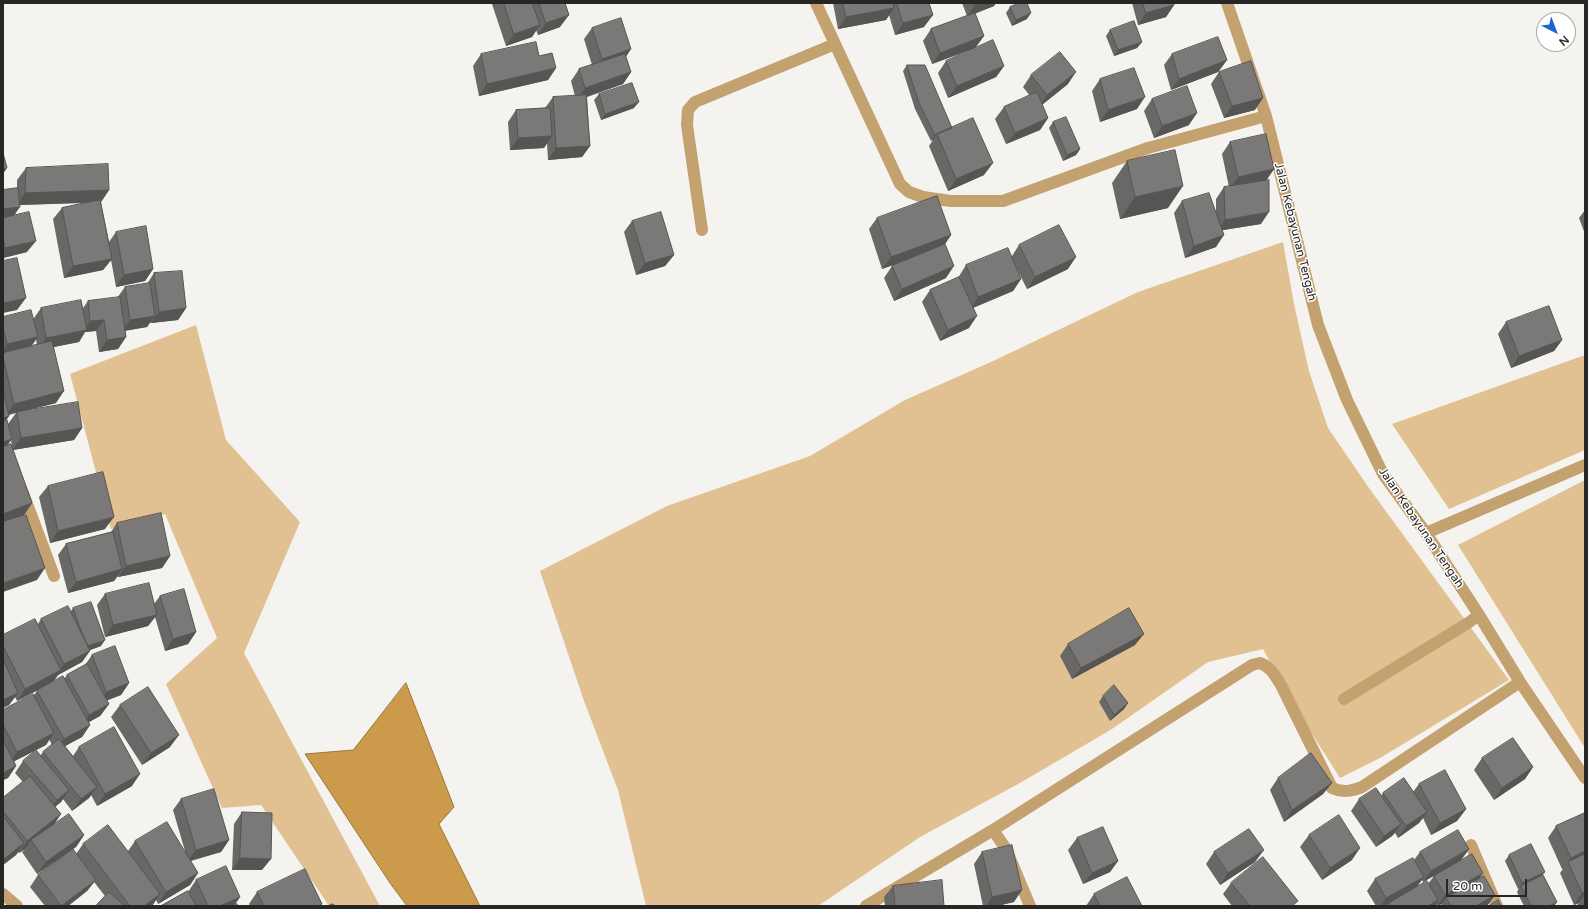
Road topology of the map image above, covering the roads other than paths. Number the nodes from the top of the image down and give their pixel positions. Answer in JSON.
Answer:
{"nodes":[{"id":1,"x":816,"y":3,"type":"edge"},
{"id":2,"x":1227,"y":3,"type":"edge"},
{"id":3,"x":834,"y":44,"type":"junction"},
{"id":4,"x":1266,"y":116,"type":"junction"},
{"id":5,"x":702,"y":230,"type":"dead end"},
{"id":6,"x":1585,"y":465,"type":"edge"},
{"id":7,"x":18,"y":479,"type":"edge"},
{"id":8,"x":1426,"y":533,"type":"junction"},
{"id":9,"x":54,"y":576,"type":"dead end"},
{"id":10,"x":1480,"y":615,"type":"junction"},
{"id":11,"x":1520,"y":682,"type":"junction"},
{"id":12,"x":1344,"y":699,"type":"dead end"},
{"id":13,"x":1585,"y":778,"type":"edge"},
{"id":14,"x":992,"y":830,"type":"junction"},
{"id":15,"x":1471,"y":845,"type":"dead end"},
{"id":16,"x":3,"y":894,"type":"edge"},
{"id":17,"x":17,"y":906,"type":"edge"},
{"id":18,"x":866,"y":906,"type":"edge"},
{"id":19,"x":1030,"y":906,"type":"edge"},
{"id":20,"x":1497,"y":906,"type":"edge"}],
"edges":[{"from":1,"to":3,"type":"street"},
{"from":2,"to":4,"type":"street","name":"Jalan Kebayunan Tengah"},
{"from":3,"to":4,"type":"street"},
{"from":3,"to":5,"type":"street"},
{"from":4,"to":8,"type":"street","name":"Jalan Kebayunan Tengah"},
{"from":6,"to":8,"type":"street"},
{"from":7,"to":9,"type":"street"},
{"from":8,"to":10,"type":"street","name":"Jalan Kebayunan Tengah"},
{"from":10,"to":11,"type":"street","name":"Jalan Kebayunan Tengah"},
{"from":10,"to":12,"type":"street"},
{"from":11,"to":13,"type":"street","name":"Jalan Kebayunan Tengah"},
{"from":11,"to":14,"type":"street"},
{"from":14,"to":18,"type":"street"},
{"from":14,"to":19,"type":"street"},
{"from":15,"to":20,"type":"street"},
{"from":16,"to":17,"type":"street"}]}
